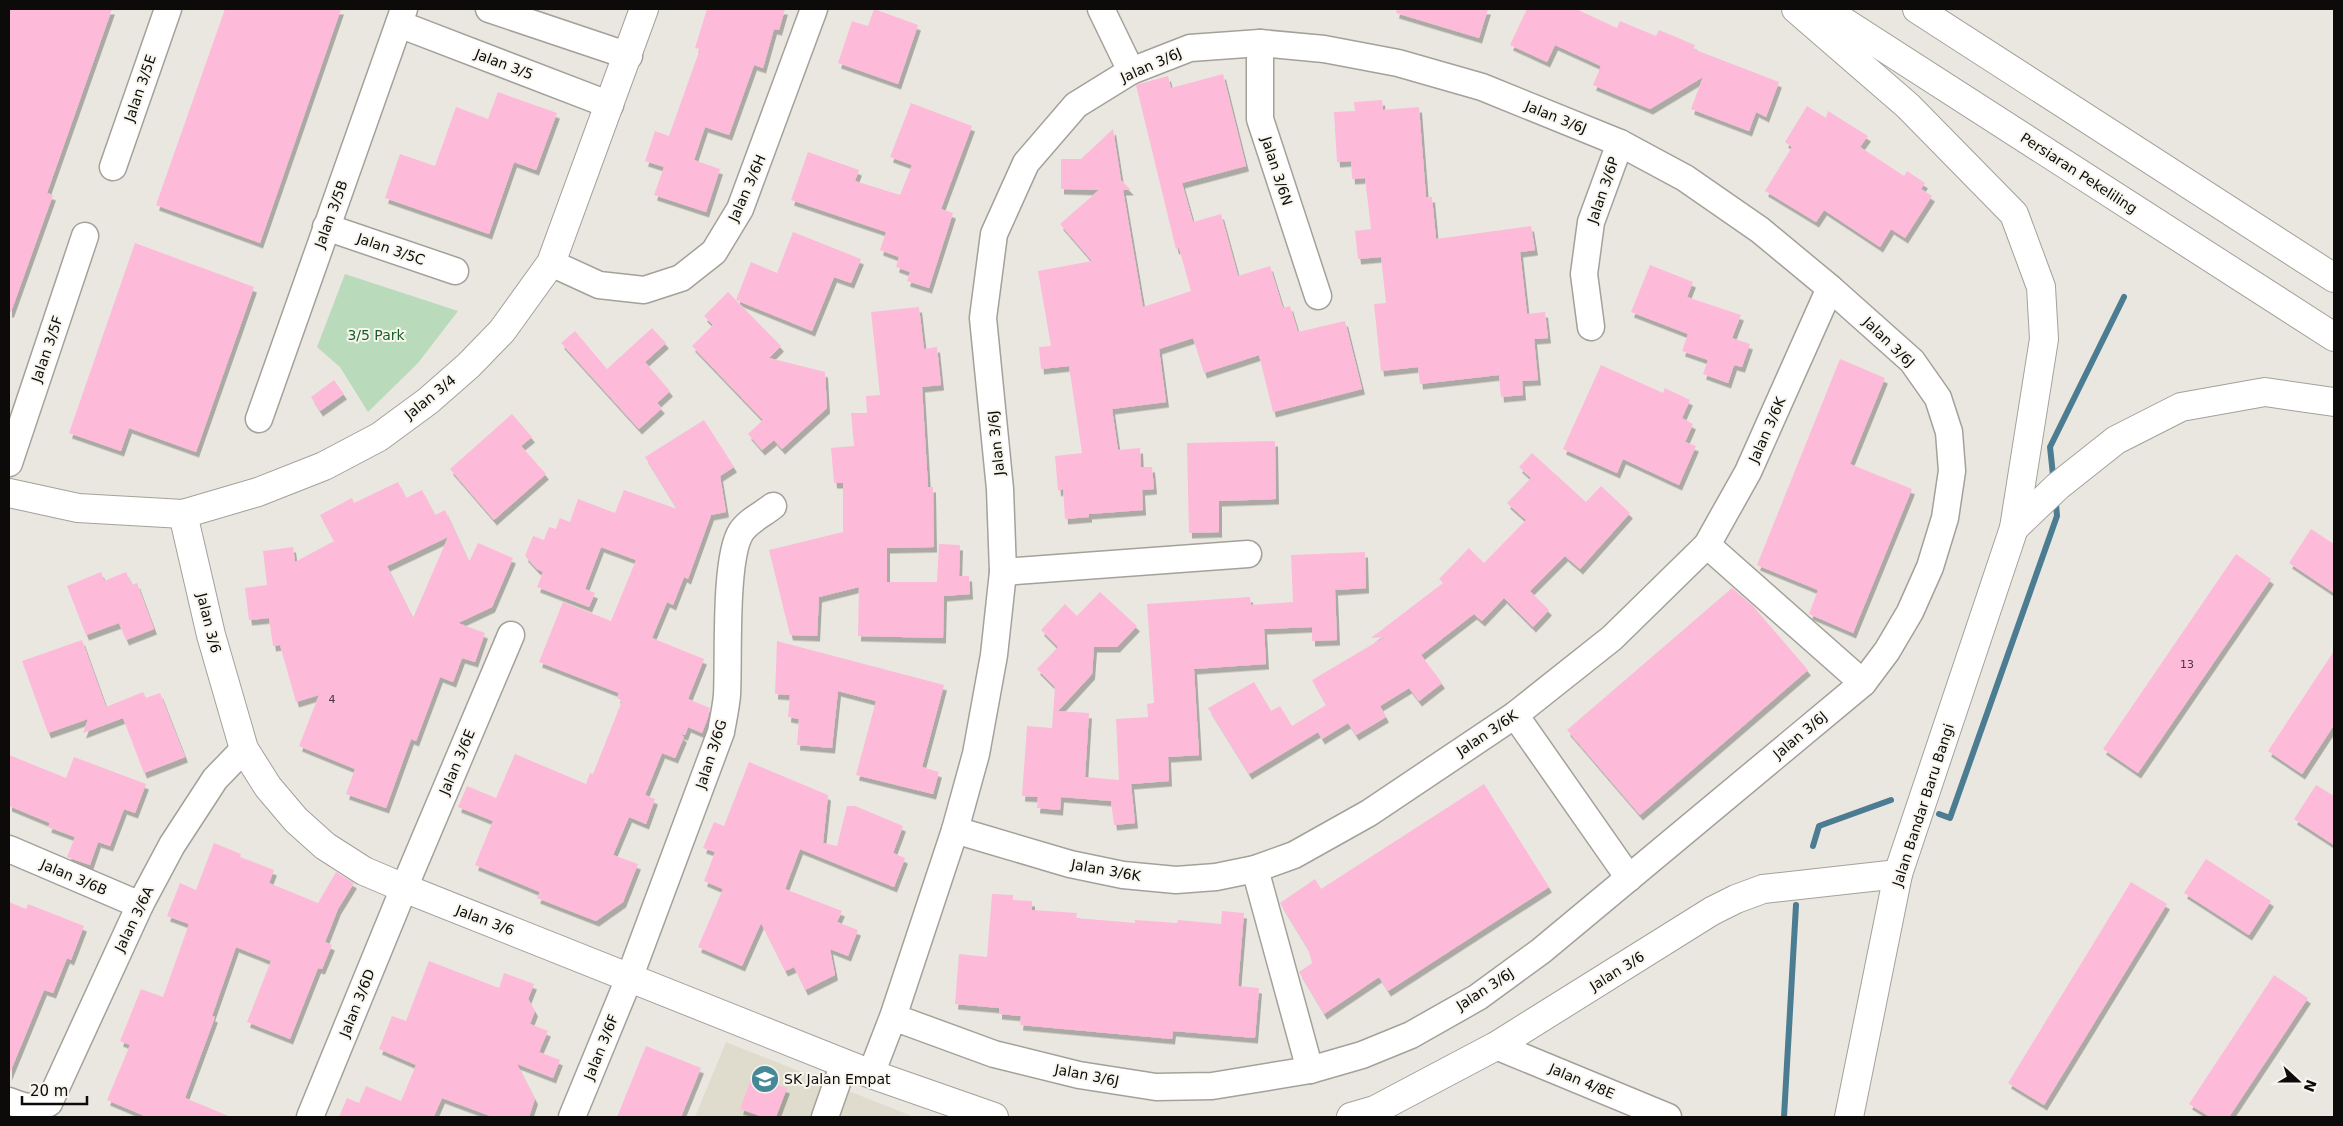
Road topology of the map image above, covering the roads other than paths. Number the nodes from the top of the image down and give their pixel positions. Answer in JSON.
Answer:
{"nodes":[{"id":1,"x":168,"y":9,"type":"edge"},
{"id":2,"x":489,"y":9,"type":"edge"},
{"id":3,"x":644,"y":9,"type":"edge"},
{"id":4,"x":814,"y":9,"type":"edge"},
{"id":5,"x":1102,"y":9,"type":"edge"},
{"id":6,"x":1796,"y":9,"type":"edge"},
{"id":7,"x":1824,"y":9,"type":"edge"},
{"id":8,"x":1917,"y":9,"type":"edge"},
{"id":9,"x":401,"y":16,"type":"edge"},
{"id":10,"x":1260,"y":42,"type":"junction"},
{"id":11,"x":629,"y":56,"type":"junction"},
{"id":12,"x":1131,"y":71,"type":"junction"},
{"id":13,"x":610,"y":105,"type":"junction"},
{"id":14,"x":1620,"y":143,"type":"junction"},
{"id":15,"x":112,"y":167,"type":"dead end"},
{"id":16,"x":326,"y":227,"type":"junction"},
{"id":17,"x":85,"y":236,"type":"dead end"},
{"id":18,"x":551,"y":263,"type":"junction"},
{"id":19,"x":455,"y":270,"type":"dead end"},
{"id":20,"x":2334,"y":278,"type":"edge"},
{"id":21,"x":1830,"y":288,"type":"junction"},
{"id":22,"x":1318,"y":296,"type":"dead end"},
{"id":23,"x":1591,"y":327,"type":"dead end"},
{"id":24,"x":2334,"y":337,"type":"edge"},
{"id":25,"x":2334,"y":402,"type":"edge"},
{"id":26,"x":259,"y":419,"type":"dead end"},
{"id":27,"x":9,"y":463,"type":"edge"},
{"id":28,"x":9,"y":493,"type":"edge"},
{"id":29,"x":773,"y":506,"type":"dead end"},
{"id":30,"x":183,"y":514,"type":"junction"},
{"id":31,"x":2014,"y":528,"type":"junction"},
{"id":32,"x":1707,"y":545,"type":"junction"},
{"id":33,"x":1248,"y":554,"type":"dead end"},
{"id":34,"x":1004,"y":572,"type":"junction"},
{"id":35,"x":511,"y":636,"type":"dead end"},
{"id":36,"x":1863,"y":683,"type":"junction"},
{"id":37,"x":1516,"y":715,"type":"junction"},
{"id":38,"x":244,"y":749,"type":"junction"},
{"id":39,"x":955,"y":830,"type":"junction"},
{"id":40,"x":9,"y":850,"type":"edge"},
{"id":41,"x":1255,"y":869,"type":"junction"},
{"id":42,"x":1898,"y":874,"type":"junction"},
{"id":43,"x":1630,"y":878,"type":"junction"},
{"id":44,"x":404,"y":888,"type":"junction"},
{"id":45,"x":140,"y":905,"type":"junction"},
{"id":46,"x":630,"y":976,"type":"junction"},
{"id":47,"x":893,"y":1017,"type":"junction"},
{"id":48,"x":1496,"y":1046,"type":"junction"},
{"id":49,"x":844,"y":1063,"type":"junction"},
{"id":50,"x":1310,"y":1070,"type":"junction"},
{"id":51,"x":871,"y":1074,"type":"junction"},
{"id":52,"x":9,"y":1101,"type":"edge"},
{"id":53,"x":310,"y":1117,"type":"edge"},
{"id":54,"x":572,"y":1117,"type":"edge"},
{"id":55,"x":825,"y":1117,"type":"edge"},
{"id":56,"x":994,"y":1117,"type":"edge"},
{"id":57,"x":1351,"y":1117,"type":"edge"},
{"id":58,"x":1668,"y":1117,"type":"edge"},
{"id":59,"x":1849,"y":1117,"type":"edge"}],
"edges":[{"from":1,"to":15,"type":"street","name":"Jalan 3/5E"},
{"from":2,"to":11,"type":"street"},
{"from":3,"to":11,"type":"street","name":"Jalan 3/4"},
{"from":4,"to":18,"type":"street","name":"Jalan 3/6H"},
{"from":5,"to":12,"type":"street"},
{"from":6,"to":31,"type":"street","name":"Jalan Bandar Baru Bangi"},
{"from":7,"to":24,"type":"street","name":"Persiaran Pekeliling"},
{"from":8,"to":20,"type":"street"},
{"from":9,"to":13,"type":"street","name":"Jalan 3/5"},
{"from":9,"to":16,"type":"street","name":"Jalan 3/5B"},
{"from":10,"to":12,"type":"street","name":"Jalan 3/6J"},
{"from":10,"to":14,"type":"street","name":"Jalan 3/6J"},
{"from":10,"to":22,"type":"street","name":"Jalan 3/6N"},
{"from":11,"to":13,"type":"street","name":"Jalan 3/4"},
{"from":12,"to":34,"type":"street","name":"Jalan 3/6J"},
{"from":13,"to":18,"type":"street","name":"Jalan 3/4"},
{"from":14,"to":21,"type":"street","name":"Jalan 3/6J"},
{"from":14,"to":23,"type":"street","name":"Jalan 3/6P"},
{"from":16,"to":19,"type":"street","name":"Jalan 3/5C"},
{"from":16,"to":26,"type":"street","name":"Jalan 3/5B"},
{"from":17,"to":27,"type":"street","name":"Jalan 3/5F"},
{"from":18,"to":30,"type":"street","name":"Jalan 3/4"},
{"from":21,"to":32,"type":"street","name":"Jalan 3/6K"},
{"from":21,"to":36,"type":"street","name":"Jalan 3/6J"},
{"from":25,"to":31,"type":"street"},
{"from":28,"to":30,"type":"street","name":"Jalan 3/4"},
{"from":29,"to":46,"type":"street","name":"Jalan 3/6G"},
{"from":30,"to":38,"type":"street","name":"Jalan 3/6"},
{"from":31,"to":42,"type":"street","name":"Jalan Bandar Baru Bangi"},
{"from":32,"to":36,"type":"street"},
{"from":32,"to":37,"type":"street","name":"Jalan 3/6K"},
{"from":33,"to":34,"type":"street"},
{"from":34,"to":39,"type":"street","name":"Jalan 3/6J"},
{"from":35,"to":44,"type":"street","name":"Jalan 3/6E"},
{"from":36,"to":43,"type":"street","name":"Jalan 3/6J"},
{"from":37,"to":41,"type":"street","name":"Jalan 3/6K"},
{"from":37,"to":43,"type":"street"},
{"from":38,"to":44,"type":"street","name":"Jalan 3/6"},
{"from":38,"to":45,"type":"street","name":"Jalan 3/6A"},
{"from":39,"to":41,"type":"street","name":"Jalan 3/6K"},
{"from":39,"to":47,"type":"street","name":"Jalan 3/6J"},
{"from":40,"to":45,"type":"street","name":"Jalan 3/6B"},
{"from":41,"to":50,"type":"street"},
{"from":42,"to":48,"type":"street","name":"Jalan 3/6"},
{"from":42,"to":59,"type":"street","name":"Jalan Bandar Baru Bangi"},
{"from":43,"to":50,"type":"street","name":"Jalan 3/6J"},
{"from":44,"to":46,"type":"street","name":"Jalan 3/6"},
{"from":44,"to":53,"type":"street","name":"Jalan 3/6D"},
{"from":45,"to":52,"type":"street","name":"Jalan 3/6A"},
{"from":46,"to":49,"type":"street","name":"Jalan 3/6"},
{"from":46,"to":54,"type":"street","name":"Jalan 3/6F"},
{"from":47,"to":50,"type":"street","name":"Jalan 3/6J"},
{"from":47,"to":51,"type":"street","name":"Jalan 3/6J"},
{"from":48,"to":57,"type":"street","name":"Jalan 3/6"},
{"from":48,"to":58,"type":"street","name":"Jalan 4/8E"},
{"from":49,"to":51,"type":"street","name":"Jalan 3/6"},
{"from":49,"to":55,"type":"street"},
{"from":51,"to":56,"type":"street","name":"Jalan 3/6"}]}
